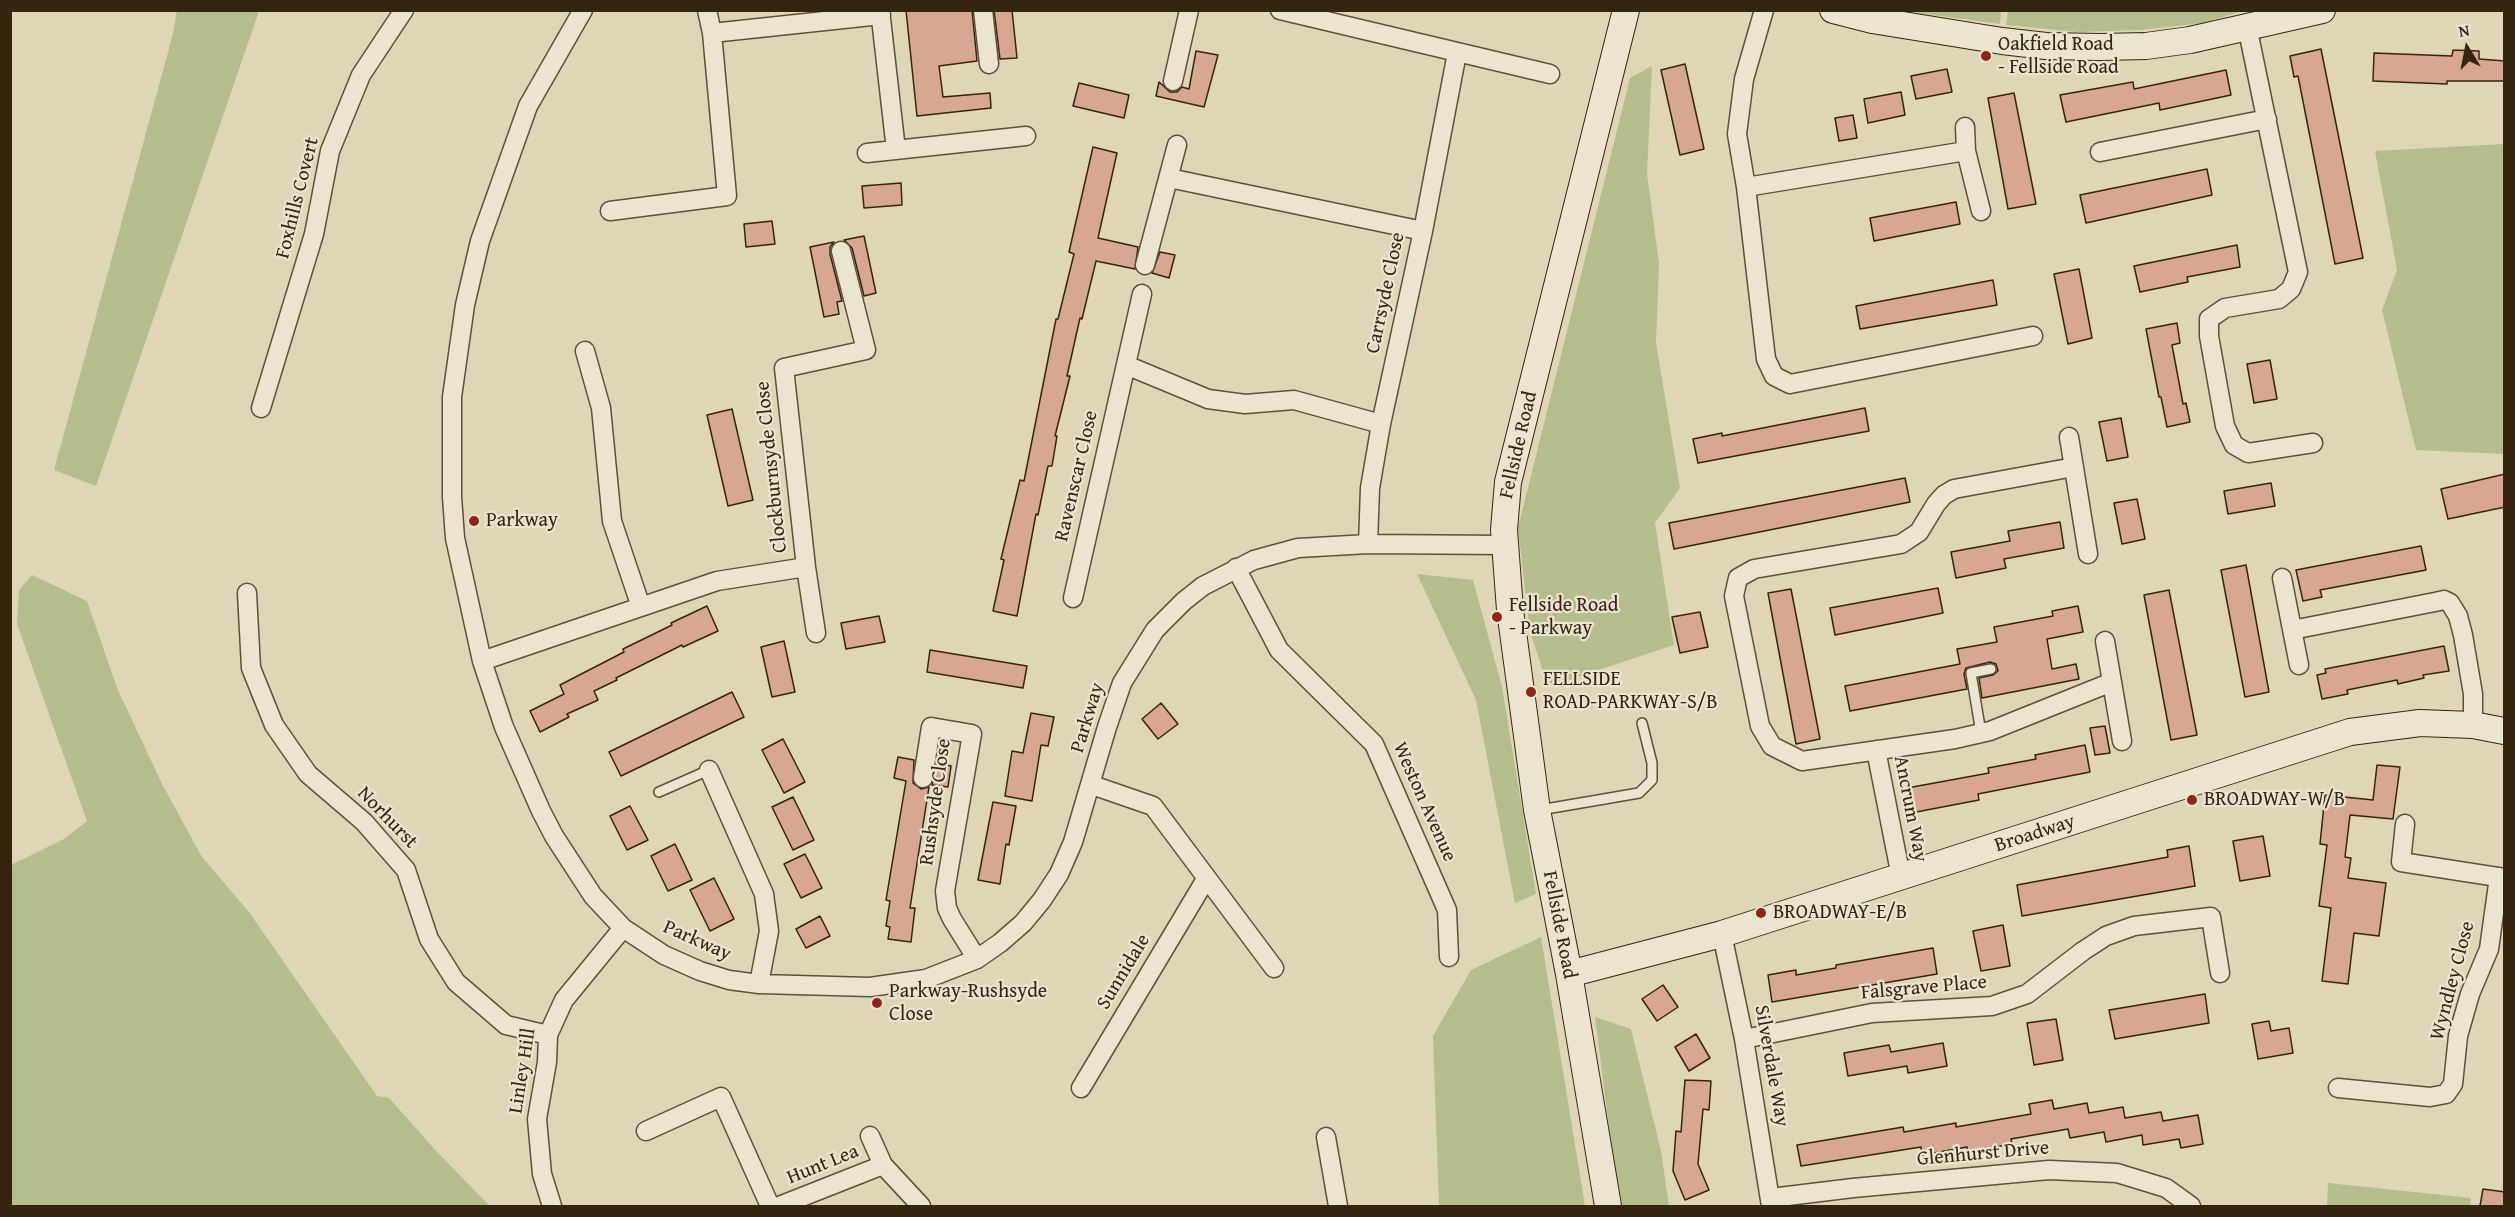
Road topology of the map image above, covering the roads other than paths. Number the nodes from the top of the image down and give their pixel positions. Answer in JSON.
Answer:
{"nodes":[{"id":1,"x":404,"y":10,"type":"edge"},
{"id":2,"x":583,"y":10,"type":"edge"},
{"id":3,"x":707,"y":10,"type":"edge"},
{"id":4,"x":983,"y":10,"type":"edge"},
{"id":5,"x":1189,"y":10,"type":"edge"},
{"id":6,"x":1280,"y":10,"type":"edge"},
{"id":7,"x":1626,"y":10,"type":"edge"},
{"id":8,"x":1764,"y":10,"type":"edge"},
{"id":9,"x":1833,"y":10,"type":"edge"},
{"id":10,"x":2322,"y":10,"type":"edge"},
{"id":11,"x":880,"y":13,"type":"edge"},
{"id":12,"x":2247,"y":26,"type":"junction"},
{"id":13,"x":711,"y":33,"type":"junction"},
{"id":14,"x":1457,"y":53,"type":"junction"},
{"id":15,"x":988,"y":64,"type":"dead end"},
{"id":16,"x":1550,"y":74,"type":"dead end"},
{"id":17,"x":1173,"y":81,"type":"dead end"},
{"id":18,"x":2266,"y":119,"type":"junction"},
{"id":19,"x":1965,"y":127,"type":"dead end"},
{"id":20,"x":1026,"y":136,"type":"dead end"},
{"id":21,"x":1177,"y":146,"type":"dead end"},
{"id":22,"x":896,"y":150,"type":"junction"},
{"id":23,"x":1966,"y":151,"type":"junction"},
{"id":24,"x":867,"y":153,"type":"dead end"},
{"id":25,"x":2100,"y":153,"type":"dead end"},
{"id":26,"x":1169,"y":178,"type":"junction"},
{"id":27,"x":1746,"y":187,"type":"junction"},
{"id":28,"x":610,"y":210,"type":"dead end"},
{"id":29,"x":1981,"y":211,"type":"dead end"},
{"id":30,"x":1423,"y":231,"type":"junction"},
{"id":31,"x":842,"y":251,"type":"dead end"},
{"id":32,"x":1145,"y":265,"type":"dead end"},
{"id":33,"x":1142,"y":294,"type":"dead end"},
{"id":34,"x":2033,"y":336,"type":"dead end"},
{"id":35,"x":585,"y":351,"type":"dead end"},
{"id":36,"x":1126,"y":365,"type":"junction"},
{"id":37,"x":261,"y":408,"type":"dead end"},
{"id":38,"x":1381,"y":424,"type":"junction"},
{"id":39,"x":2069,"y":437,"type":"dead end"},
{"id":40,"x":2313,"y":443,"type":"dead end"},
{"id":41,"x":2073,"y":467,"type":"junction"},
{"id":42,"x":1368,"y":544,"type":"junction"},
{"id":43,"x":1505,"y":545,"type":"junction"},
{"id":44,"x":2088,"y":554,"type":"dead end"},
{"id":45,"x":806,"y":567,"type":"junction"},
{"id":46,"x":1236,"y":568,"type":"junction"},
{"id":47,"x":2282,"y":578,"type":"dead end"},
{"id":48,"x":247,"y":592,"type":"dead end"},
{"id":49,"x":1073,"y":598,"type":"dead end"},
{"id":50,"x":641,"y":607,"type":"junction"},
{"id":51,"x":2292,"y":630,"type":"junction"},
{"id":52,"x":816,"y":633,"type":"dead end"},
{"id":53,"x":2105,"y":641,"type":"dead end"},
{"id":54,"x":482,"y":661,"type":"junction"},
{"id":55,"x":2299,"y":665,"type":"dead end"},
{"id":56,"x":1991,"y":669,"type":"dead end"},
{"id":57,"x":2112,"y":682,"type":"junction"},
{"id":58,"x":1642,"y":723,"type":"dead end"},
{"id":59,"x":2473,"y":725,"type":"junction"},
{"id":60,"x":2505,"y":731,"type":"edge"},
{"id":61,"x":1982,"y":733,"type":"junction"},
{"id":62,"x":2122,"y":741,"type":"dead end"},
{"id":63,"x":1876,"y":750,"type":"junction"},
{"id":64,"x":709,"y":770,"type":"joint"},
{"id":65,"x":923,"y":778,"type":"dead end"},
{"id":66,"x":1092,"y":785,"type":"junction"},
{"id":67,"x":659,"y":792,"type":"dead end"},
{"id":68,"x":1537,"y":810,"type":"junction"},
{"id":69,"x":2405,"y":824,"type":"dead end"},
{"id":70,"x":1900,"y":877,"type":"junction"},
{"id":71,"x":2502,"y":878,"type":"edge"},
{"id":72,"x":1206,"y":879,"type":"junction"},
{"id":73,"x":623,"y":928,"type":"junction"},
{"id":74,"x":1722,"y":934,"type":"junction"},
{"id":75,"x":1449,"y":957,"type":"dead end"},
{"id":76,"x":976,"y":959,"type":"junction"},
{"id":77,"x":1274,"y":968,"type":"dead end"},
{"id":78,"x":2220,"y":973,"type":"dead end"},
{"id":79,"x":1569,"y":974,"type":"junction"},
{"id":80,"x":759,"y":984,"type":"junction"},
{"id":81,"x":548,"y":1035,"type":"junction"},
{"id":82,"x":1744,"y":1039,"type":"junction"},
{"id":83,"x":1081,"y":1088,"type":"dead end"},
{"id":84,"x":2338,"y":1088,"type":"dead end"},
{"id":85,"x":646,"y":1131,"type":"dead end"},
{"id":86,"x":870,"y":1136,"type":"dead end"},
{"id":87,"x":1326,"y":1137,"type":"dead end"},
{"id":88,"x":883,"y":1165,"type":"junction"},
{"id":89,"x":1771,"y":1202,"type":"edge"},
{"id":90,"x":552,"y":1206,"type":"edge"},
{"id":91,"x":770,"y":1206,"type":"edge"},
{"id":92,"x":779,"y":1206,"type":"edge"},
{"id":93,"x":921,"y":1206,"type":"edge"},
{"id":94,"x":1338,"y":1206,"type":"edge"},
{"id":95,"x":1608,"y":1206,"type":"edge"},
{"id":96,"x":2191,"y":1206,"type":"edge"}],
"edges":[{"from":1,"to":37,"type":"street","name":"Foxhills Covert"},
{"from":2,"to":54,"type":"street","name":"Parkway"},
{"from":3,"to":13,"type":"street"},
{"from":4,"to":15,"type":"street"},
{"from":5,"to":17,"type":"street"},
{"from":6,"to":14,"type":"street"},
{"from":7,"to":43,"type":"street","name":"Fellside Road"},
{"from":8,"to":27,"type":"street"},
{"from":9,"to":12,"type":"street"},
{"from":10,"to":12,"type":"street"},
{"from":11,"to":13,"type":"street"},
{"from":11,"to":22,"type":"street"},
{"from":12,"to":18,"type":"street"},
{"from":13,"to":28,"type":"street"},
{"from":14,"to":16,"type":"street"},
{"from":14,"to":30,"type":"street","name":"Carrsyde Close"},
{"from":18,"to":25,"type":"street"},
{"from":18,"to":40,"type":"street"},
{"from":19,"to":23,"type":"street"},
{"from":20,"to":22,"type":"street"},
{"from":21,"to":26,"type":"street"},
{"from":22,"to":24,"type":"street"},
{"from":23,"to":27,"type":"street"},
{"from":23,"to":29,"type":"street"},
{"from":26,"to":30,"type":"street"},
{"from":26,"to":32,"type":"street"},
{"from":27,"to":34,"type":"street"},
{"from":30,"to":38,"type":"street","name":"Carrsyde Close"},
{"from":31,"to":45,"type":"street","name":"Clockburnsyde Close"},
{"from":33,"to":36,"type":"street","name":"Ravenscar Close"},
{"from":35,"to":50,"type":"street"},
{"from":36,"to":38,"type":"street"},
{"from":36,"to":49,"type":"street","name":"Ravenscar Close"},
{"from":38,"to":42,"type":"street","name":"Carrsyde Close"},
{"from":39,"to":41,"type":"street"},
{"from":41,"to":44,"type":"street"},
{"from":41,"to":63,"type":"street"},
{"from":42,"to":43,"type":"street","name":"Parkway"},
{"from":42,"to":46,"type":"street","name":"Parkway"},
{"from":43,"to":68,"type":"street","name":"Fellside Road"},
{"from":45,"to":50,"type":"street","name":"Clockburnsyde Close"},
{"from":45,"to":52,"type":"street","name":"Clockburnsyde Close"},
{"from":46,"to":66,"type":"street","name":"Parkway"},
{"from":46,"to":75,"type":"street","name":"Weston Avenue"},
{"from":47,"to":51,"type":"street"},
{"from":48,"to":81,"type":"street","name":"Norhurst"},
{"from":50,"to":54,"type":"street","name":"Clockburnsyde Close"},
{"from":51,"to":55,"type":"street"},
{"from":51,"to":59,"type":"street"},
{"from":53,"to":57,"type":"street"},
{"from":54,"to":73,"type":"street","name":"Parkway"},
{"from":56,"to":61,"type":"lane"},
{"from":57,"to":61,"type":"street"},
{"from":57,"to":62,"type":"street"},
{"from":58,"to":68,"type":"lane"},
{"from":59,"to":60,"type":"street","name":"Broadway"},
{"from":59,"to":70,"type":"street","name":"Broadway"},
{"from":61,"to":63,"type":"street"},
{"from":63,"to":70,"type":"street","name":"Ancrum Way"},
{"from":64,"to":67,"type":"lane"},
{"from":64,"to":80,"type":"street"},
{"from":65,"to":76,"type":"street","name":"Rushsyde Close"},
{"from":66,"to":72,"type":"street"},
{"from":66,"to":76,"type":"street","name":"Parkway"},
{"from":68,"to":79,"type":"street","name":"Fellside Road"},
{"from":69,"to":71,"type":"street","name":"Wyndley Close"},
{"from":70,"to":74,"type":"street","name":"Broadway"},
{"from":71,"to":84,"type":"street","name":"Wyndley Close"},
{"from":72,"to":77,"type":"street"},
{"from":72,"to":83,"type":"street","name":"Sunnidale"},
{"from":73,"to":80,"type":"street","name":"Parkway"},
{"from":73,"to":81,"type":"street","name":"Linley Hill"},
{"from":74,"to":79,"type":"street","name":"Broadway"},
{"from":74,"to":82,"type":"street","name":"Silverdale Way"},
{"from":76,"to":80,"type":"street","name":"Parkway"},
{"from":78,"to":82,"type":"street","name":"Falsgrave Place"},
{"from":79,"to":95,"type":"street","name":"Fellside Road"},
{"from":81,"to":90,"type":"street","name":"Linley Hill"},
{"from":82,"to":89,"type":"street","name":"Silverdale Way"},
{"from":85,"to":91,"type":"street"},
{"from":86,"to":88,"type":"street"},
{"from":87,"to":94,"type":"street"},
{"from":88,"to":92,"type":"street","name":"Hunt Lea"},
{"from":88,"to":93,"type":"street"},
{"from":89,"to":96,"type":"street","name":"Glenhurst Drive"}]}
